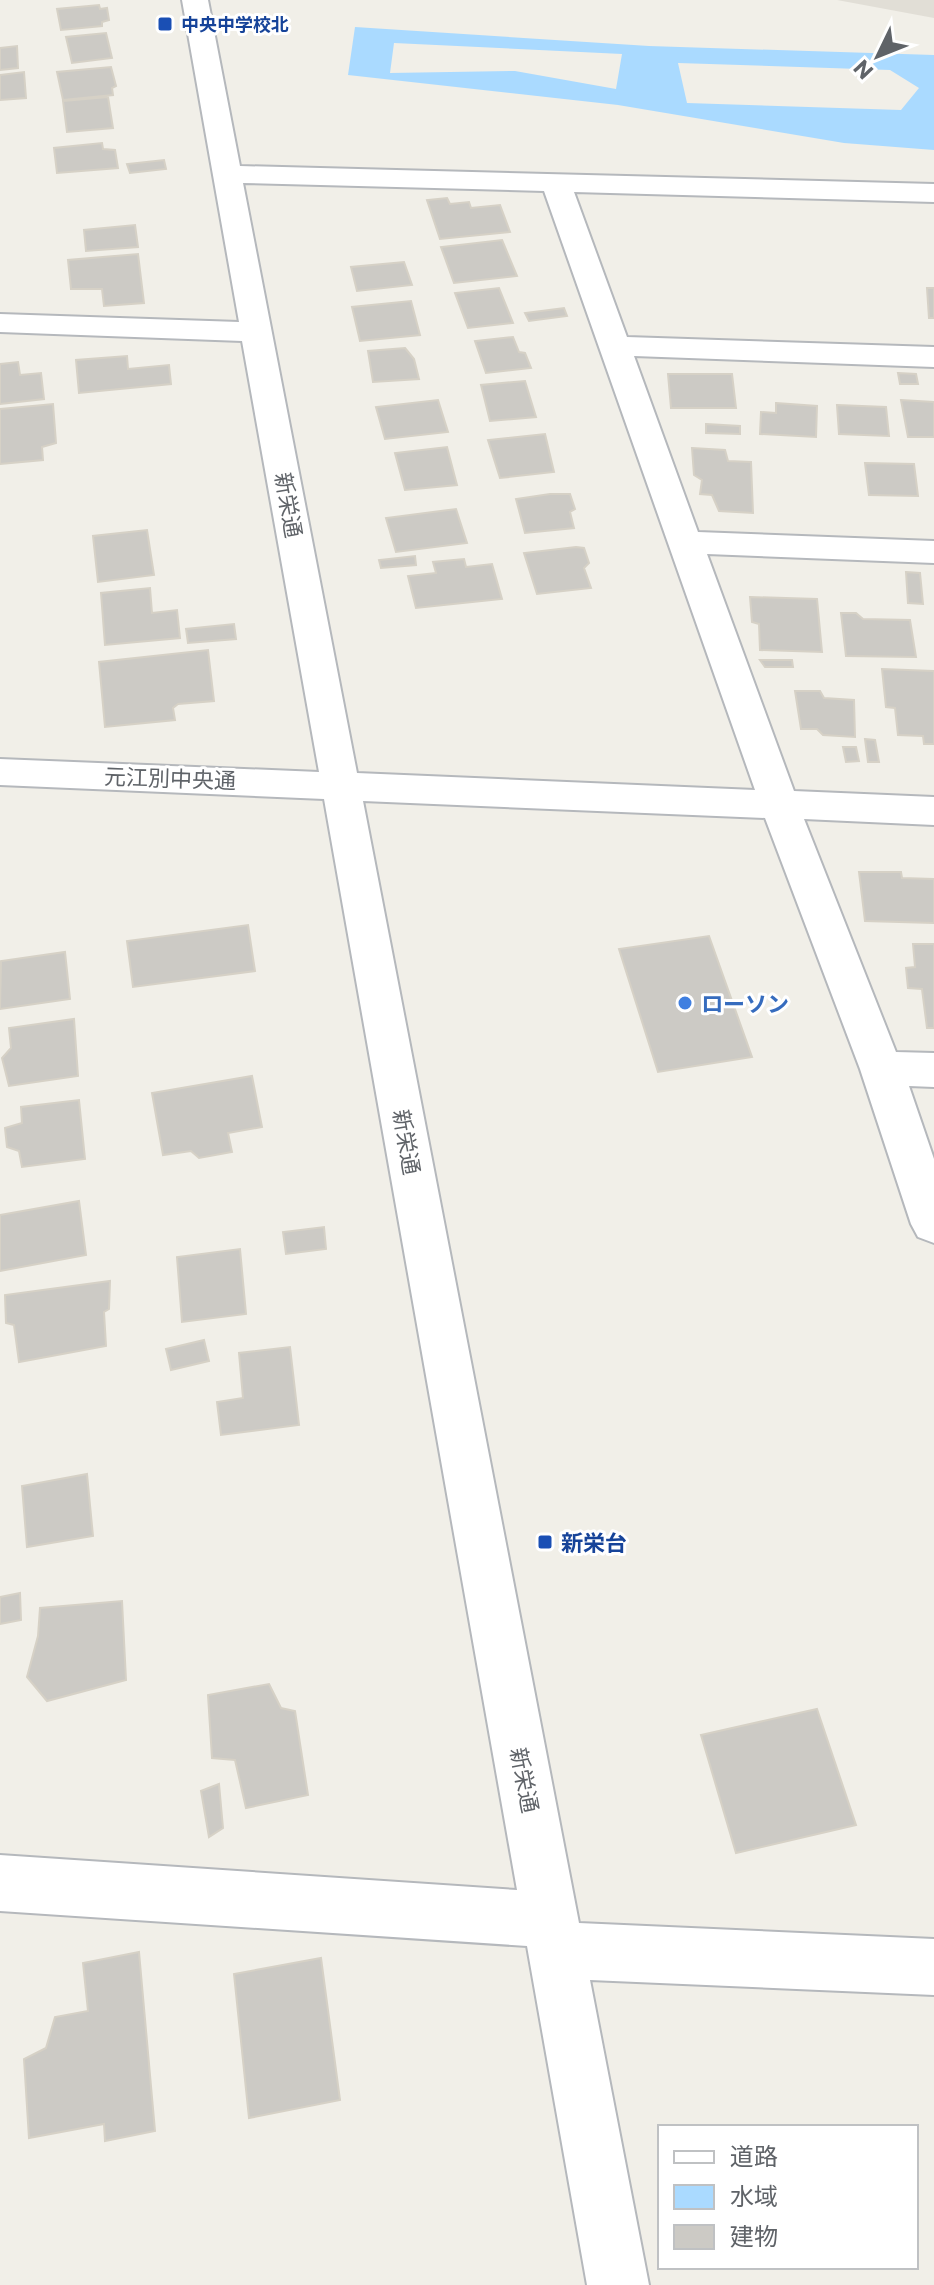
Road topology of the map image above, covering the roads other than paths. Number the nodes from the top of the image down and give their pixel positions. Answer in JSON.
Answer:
{"nodes":[{"id":1,"x":195,"y":0,"type":"edge"},
{"id":2,"x":228,"y":174,"type":"junction"},
{"id":3,"x":556,"y":183,"type":"junction"},
{"id":4,"x":934,"y":193,"type":"edge"},
{"id":5,"x":0,"y":323,"type":"edge"},
{"id":6,"x":257,"y":332,"type":"junction"},
{"id":7,"x":615,"y":346,"type":"junction"},
{"id":8,"x":934,"y":357,"type":"edge"},
{"id":9,"x":685,"y":542,"type":"junction"},
{"id":10,"x":934,"y":552,"type":"edge"},
{"id":11,"x":0,"y":772,"type":"edge"},
{"id":12,"x":341,"y":785,"type":"junction"},
{"id":13,"x":779,"y":804,"type":"junction"},
{"id":14,"x":934,"y":811,"type":"edge"},
{"id":15,"x":881,"y":1069,"type":"junction"},
{"id":16,"x":934,"y":1070,"type":"edge"},
{"id":17,"x":934,"y":1224,"type":"edge"},
{"id":18,"x":0,"y":1883,"type":"edge"},
{"id":19,"x":554,"y":1935,"type":"junction"},
{"id":20,"x":934,"y":1967,"type":"edge"},
{"id":21,"x":618,"y":2285,"type":"edge"}],
"edges":[{"from":1,"to":2,"type":"street","name":"新栄通"},
{"from":2,"to":3,"type":"street"},
{"from":2,"to":6,"type":"street","name":"新栄通"},
{"from":3,"to":4,"type":"street"},
{"from":3,"to":7,"type":"street"},
{"from":5,"to":6,"type":"street"},
{"from":6,"to":12,"type":"street","name":"新栄通"},
{"from":7,"to":8,"type":"street"},
{"from":7,"to":9,"type":"street"},
{"from":9,"to":10,"type":"street"},
{"from":9,"to":13,"type":"street"},
{"from":11,"to":12,"type":"street","name":"元江別中央通"},
{"from":12,"to":13,"type":"street","name":"元江別中央通"},
{"from":12,"to":19,"type":"street","name":"新栄通"},
{"from":13,"to":14,"type":"street","name":"元江別中央通"},
{"from":13,"to":15,"type":"street"},
{"from":15,"to":16,"type":"street"},
{"from":15,"to":17,"type":"street"},
{"from":18,"to":19,"type":"street"},
{"from":19,"to":20,"type":"street"},
{"from":19,"to":21,"type":"street","name":"新栄通"}]}
